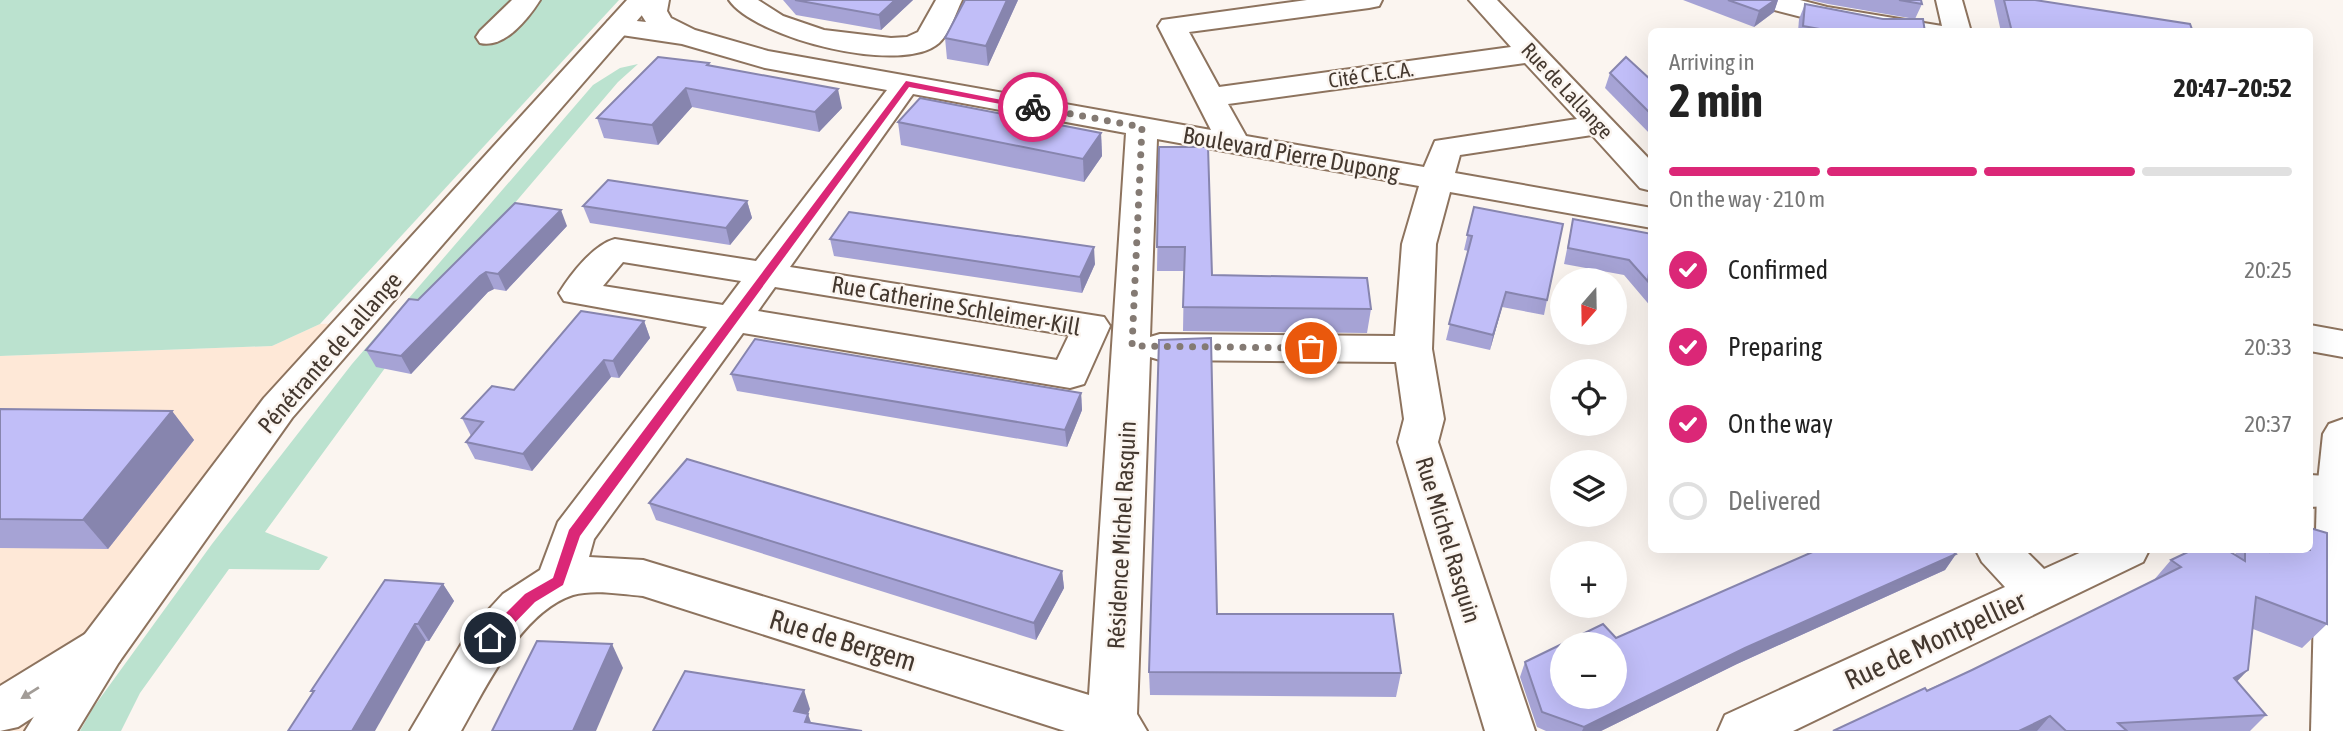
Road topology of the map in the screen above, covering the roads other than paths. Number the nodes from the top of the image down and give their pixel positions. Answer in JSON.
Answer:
{"nodes":[{"id":1,"x":527,"y":0,"type":"edge"},
{"id":2,"x":642,"y":0,"type":"edge"},
{"id":3,"x":656,"y":0,"type":"edge"},
{"id":4,"x":742,"y":0,"type":"edge"},
{"id":5,"x":948,"y":0,"type":"edge"},
{"id":6,"x":1369,"y":0,"type":"edge"},
{"id":7,"x":1482,"y":0,"type":"edge"},
{"id":8,"x":1769,"y":0,"type":"edge"},
{"id":9,"x":1949,"y":0,"type":"edge"},
{"id":10,"x":1907,"y":28,"type":"edge"},
{"id":11,"x":1956,"y":28,"type":"edge"},
{"id":12,"x":685,"y":36,"type":"junction"},
{"id":13,"x":490,"y":37,"type":"dead end"},
{"id":14,"x":609,"y":37,"type":"junction"},
{"id":15,"x":1532,"y":53,"type":"junction"},
{"id":16,"x":765,"y":59,"type":"junction"},
{"id":17,"x":906,"y":84,"type":"junction"},
{"id":18,"x":1211,"y":97,"type":"junction"},
{"id":19,"x":1599,"y":125,"type":"junction"},
{"id":20,"x":1142,"y":127,"type":"junction"},
{"id":21,"x":1234,"y":143,"type":"junction"},
{"id":22,"x":1648,"y":177,"type":"edge"},
{"id":23,"x":1436,"y":180,"type":"junction"},
{"id":24,"x":1648,"y":217,"type":"edge"},
{"id":25,"x":764,"y":274,"type":"junction"},
{"id":26,"x":731,"y":318,"type":"junction"},
{"id":27,"x":2313,"y":339,"type":"edge"},
{"id":28,"x":2343,"y":344,"type":"edge"},
{"id":29,"x":1132,"y":346,"type":"junction"},
{"id":30,"x":1413,"y":349,"type":"junction"},
{"id":31,"x":2343,"y":434,"type":"edge"},
{"id":32,"x":2330,"y":493,"type":"edge"},
{"id":33,"x":2001,"y":553,"type":"edge"},
{"id":34,"x":2120,"y":553,"type":"edge"},
{"id":35,"x":559,"y":581,"type":"junction"},
{"id":36,"x":2037,"y":591,"type":"junction"},
{"id":37,"x":102,"y":648,"type":"junction"},
{"id":38,"x":0,"y":712,"type":"edge"},
{"id":39,"x":1046,"y":718,"type":"edge"},
{"id":40,"x":1117,"y":728,"type":"edge"},
{"id":41,"x":50,"y":731,"type":"edge"},
{"id":42,"x":435,"y":731,"type":"edge"},
{"id":43,"x":1510,"y":731,"type":"edge"},
{"id":44,"x":1743,"y":731,"type":"edge"},
{"id":45,"x":2336,"y":731,"type":"edge"}],
"edges":[{"from":1,"to":13,"type":"street"},
{"from":2,"to":14,"type":"street","name":"Pénétrante de Lallange"},
{"from":3,"to":12,"type":"street","name":"Boulevard Pierre Dupong"},
{"from":4,"to":5,"type":"street"},
{"from":6,"to":18,"type":"street"},
{"from":7,"to":15,"type":"street","name":"Rue de Lallange"},
{"from":8,"to":10,"type":"street"},
{"from":9,"to":11,"type":"street"},
{"from":12,"to":14,"type":"street","name":"Boulevard Pierre Dupong"},
{"from":12,"to":16,"type":"street","name":"Boulevard Pierre Dupong"},
{"from":14,"to":16,"type":"street","name":"Boulevard Pierre Dupong"},
{"from":14,"to":37,"type":"street","name":"Pénétrante de Lallange"},
{"from":15,"to":18,"type":"street","name":"Cité C.E.C.A."},
{"from":15,"to":19,"type":"street","name":"Rue de Lallange"},
{"from":16,"to":17,"type":"street","name":"Boulevard Pierre Dupong"},
{"from":17,"to":20,"type":"street","name":"Boulevard Pierre Dupong"},
{"from":17,"to":25,"type":"street"},
{"from":18,"to":21,"type":"street"},
{"from":19,"to":22,"type":"street","name":"Rue de Lallange"},
{"from":19,"to":23,"type":"street","name":"Rue Michel Rasquin"},
{"from":20,"to":21,"type":"street","name":"Boulevard Pierre Dupong"},
{"from":20,"to":29,"type":"street","name":"Résidence Michel Rasquin"},
{"from":21,"to":23,"type":"street","name":"Boulevard Pierre Dupong"},
{"from":23,"to":24,"type":"street","name":"Boulevard Pierre Dupong"},
{"from":23,"to":30,"type":"street","name":"Rue Michel Rasquin"},
{"from":25,"to":26,"type":"street"},
{"from":25,"to":26,"type":"street","name":"Rue Catherine Schleimer-Kill"},
{"from":25,"to":26,"type":"street","name":"Rue Catherine Schleimer-Kill"},
{"from":26,"to":35,"type":"street"},
{"from":27,"to":28,"type":"street"},
{"from":29,"to":30,"type":"street"},
{"from":29,"to":40,"type":"street","name":"Résidence Michel Rasquin"},
{"from":30,"to":43,"type":"street","name":"Rue Michel Rasquin"},
{"from":31,"to":32,"type":"street"},
{"from":32,"to":45,"type":"street"},
{"from":33,"to":36,"type":"street"},
{"from":34,"to":36,"type":"street","name":"Rue de Montpellier"},
{"from":35,"to":39,"type":"street","name":"Rue de Bergem"},
{"from":35,"to":42,"type":"street","name":"Rue de Bergem"},
{"from":36,"to":44,"type":"street","name":"Rue de Montpellier"},
{"from":37,"to":38,"type":"street","one_way":true},
{"from":37,"to":41,"type":"street","name":"Pénétrante de Lallange"},
{"from":39,"to":40,"type":"street","name":"Rue de Bergem"}]}
